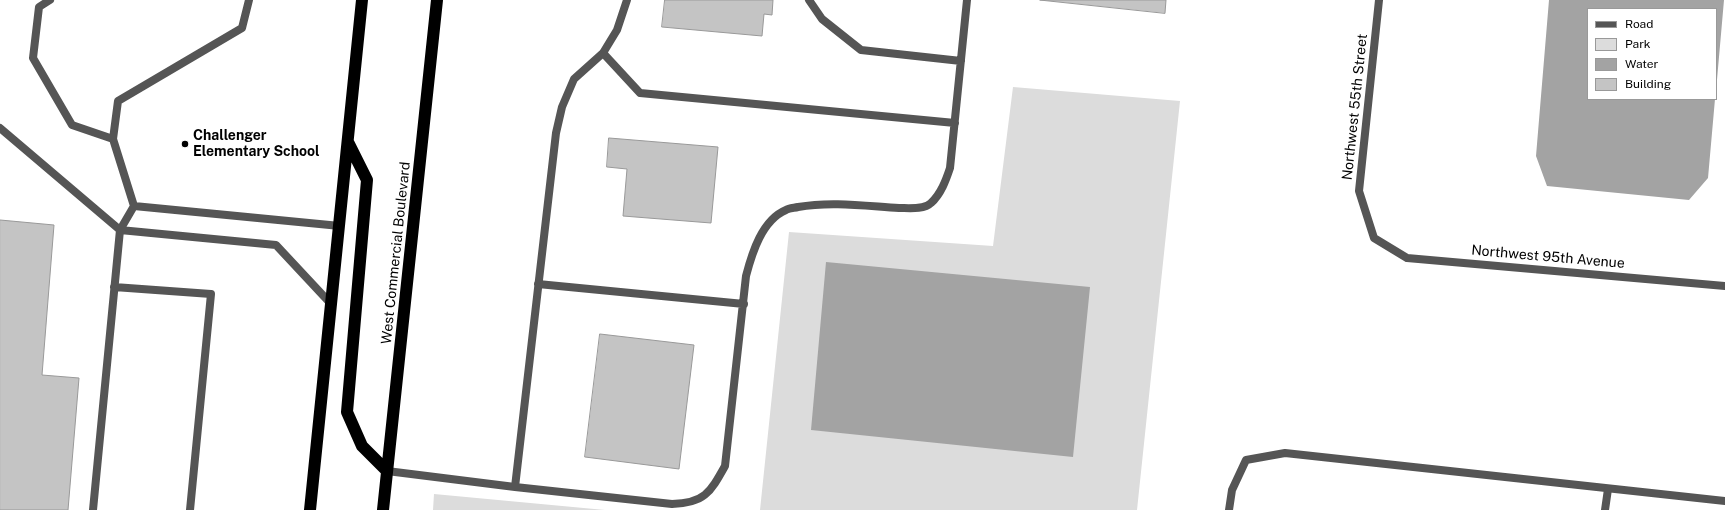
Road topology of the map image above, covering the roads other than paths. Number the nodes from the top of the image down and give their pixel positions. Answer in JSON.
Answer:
{"nodes":[{"id":1,"x":50,"y":0,"type":"edge"},
{"id":2,"x":249,"y":0,"type":"edge"},
{"id":3,"x":362,"y":0,"type":"edge"},
{"id":4,"x":437,"y":0,"type":"edge"},
{"id":5,"x":627,"y":0,"type":"edge"},
{"id":6,"x":809,"y":0,"type":"edge"},
{"id":7,"x":967,"y":0,"type":"edge"},
{"id":8,"x":1379,"y":0,"type":"edge"},
{"id":9,"x":603,"y":53,"type":"junction"},
{"id":10,"x":961,"y":61,"type":"junction"},
{"id":11,"x":955,"y":123,"type":"junction"},
{"id":12,"x":0,"y":128,"type":"edge"},
{"id":13,"x":113,"y":140,"type":"junction"},
{"id":14,"x":348,"y":142,"type":"junction"},
{"id":15,"x":134,"y":206,"type":"junction"},
{"id":16,"x":340,"y":226,"type":"junction"},
{"id":17,"x":120,"y":230,"type":"junction"},
{"id":18,"x":1374,"y":238,"type":"joint"},
{"id":19,"x":538,"y":284,"type":"junction"},
{"id":20,"x":1725,"y":286,"type":"edge"},
{"id":21,"x":114,"y":287,"type":"junction"},
{"id":22,"x":744,"y":304,"type":"junction"},
{"id":23,"x":332,"y":305,"type":"junction"},
{"id":24,"x":387,"y":471,"type":"junction"},
{"id":25,"x":515,"y":487,"type":"junction"},
{"id":26,"x":1608,"y":489,"type":"junction"},
{"id":27,"x":1725,"y":501,"type":"edge"},
{"id":28,"x":93,"y":510,"type":"edge"},
{"id":29,"x":190,"y":510,"type":"edge"},
{"id":30,"x":310,"y":510,"type":"edge"},
{"id":31,"x":383,"y":510,"type":"edge"},
{"id":32,"x":1230,"y":510,"type":"edge"},
{"id":33,"x":1605,"y":510,"type":"edge"}],
"edges":[{"from":1,"to":13,"type":"street"},
{"from":2,"to":13,"type":"street"},
{"from":3,"to":14,"type":"highway"},
{"from":4,"to":24,"type":"highway","name":"West Commercial Boulevard"},
{"from":5,"to":9,"type":"street"},
{"from":6,"to":10,"type":"street"},
{"from":7,"to":10,"type":"street"},
{"from":8,"to":18,"type":"street","name":"Northwest 55th Street"},
{"from":9,"to":11,"type":"street"},
{"from":9,"to":19,"type":"street"},
{"from":10,"to":11,"type":"street"},
{"from":11,"to":22,"type":"street"},
{"from":12,"to":17,"type":"street"},
{"from":13,"to":15,"type":"street"},
{"from":14,"to":16,"type":"highway"},
{"from":14,"to":24,"type":"highway"},
{"from":15,"to":16,"type":"street"},
{"from":15,"to":17,"type":"street"},
{"from":16,"to":23,"type":"highway"},
{"from":17,"to":21,"type":"street"},
{"from":17,"to":23,"type":"street"},
{"from":18,"to":20,"type":"street","name":"Northwest 95th Avenue"},
{"from":19,"to":22,"type":"street"},
{"from":19,"to":25,"type":"street"},
{"from":21,"to":28,"type":"street"},
{"from":21,"to":29,"type":"street"},
{"from":22,"to":25,"type":"street"},
{"from":23,"to":30,"type":"highway"},
{"from":24,"to":25,"type":"street"},
{"from":24,"to":31,"type":"highway","name":"West Commercial Boulevard"},
{"from":26,"to":27,"type":"street"},
{"from":26,"to":32,"type":"street"},
{"from":26,"to":33,"type":"street"}]}
